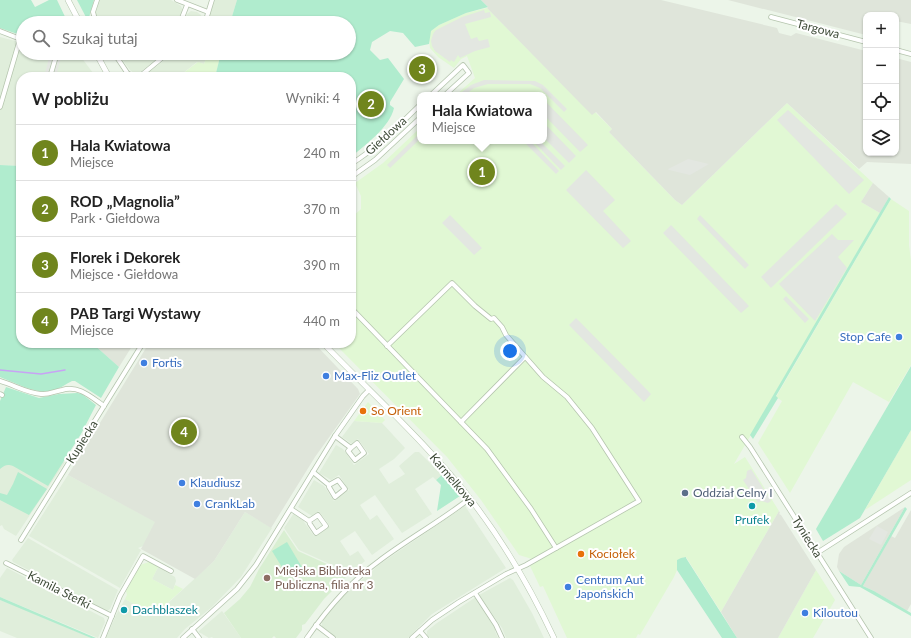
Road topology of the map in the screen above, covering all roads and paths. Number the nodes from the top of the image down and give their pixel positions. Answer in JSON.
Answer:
{"nodes":[{"id":1,"x":68,"y":0,"type":"edge"},
{"id":2,"x":96,"y":0,"type":"edge"},
{"id":3,"x":177,"y":0,"type":"edge"},
{"id":4,"x":212,"y":0,"type":"edge"},
{"id":5,"x":187,"y":5,"type":"junction"},
{"id":6,"x":208,"y":12,"type":"junction"},
{"id":7,"x":76,"y":16,"type":"edge"},
{"id":8,"x":93,"y":16,"type":"edge"},
{"id":9,"x":183,"y":16,"type":"edge"},
{"id":10,"x":207,"y":16,"type":"edge"},
{"id":11,"x":771,"y":17,"type":"dead end"},
{"id":12,"x":0,"y":31,"type":"edge"},
{"id":13,"x":16,"y":38,"type":"edge"},
{"id":14,"x":863,"y":41,"type":"edge"},
{"id":15,"x":899,"y":51,"type":"edge"},
{"id":16,"x":911,"y":54,"type":"edge"},
{"id":17,"x":16,"y":56,"type":"edge"},
{"id":18,"x":55,"y":60,"type":"edge"},
{"id":19,"x":100,"y":60,"type":"edge"},
{"id":20,"x":118,"y":60,"type":"edge"},
{"id":21,"x":160,"y":60,"type":"edge"},
{"id":22,"x":51,"y":72,"type":"edge"},
{"id":23,"x":106,"y":72,"type":"edge"},
{"id":24,"x":124,"y":72,"type":"edge"},
{"id":25,"x":145,"y":72,"type":"edge"},
{"id":26,"x":434,"y":92,"type":"edge"},
{"id":27,"x":448,"y":92,"type":"edge"},
{"id":28,"x":0,"y":107,"type":"edge"},
{"id":29,"x":417,"y":109,"type":"edge"},
{"id":30,"x":404,"y":120,"type":"junction"},
{"id":31,"x":417,"y":121,"type":"edge"},
{"id":32,"x":411,"y":127,"type":"junction"},
{"id":33,"x":356,"y":161,"type":"edge"},
{"id":34,"x":356,"y":173,"type":"edge"},
{"id":35,"x":356,"y":313,"type":"edge"},
{"id":36,"x":387,"y":346,"type":"junction"},
{"id":37,"x":140,"y":348,"type":"edge"},
{"id":38,"x":327,"y":348,"type":"edge"},
{"id":39,"x":525,"y":357,"type":"junction"},
{"id":40,"x":0,"y":381,"type":"edge"},
{"id":41,"x":369,"y":390,"type":"junction"},
{"id":42,"x":104,"y":406,"type":"junction"},
{"id":43,"x":462,"y":422,"type":"junction"},
{"id":44,"x":335,"y":436,"type":"junction"},
{"id":45,"x":742,"y":437,"type":"dead end"},
{"id":46,"x":351,"y":448,"type":"dead end"},
{"id":47,"x":313,"y":472,"type":"junction"},
{"id":48,"x":329,"y":485,"type":"dead end"},
{"id":49,"x":911,"y":493,"type":"edge"},
{"id":50,"x":469,"y":499,"type":"junction"},
{"id":51,"x":291,"y":508,"type":"junction"},
{"id":52,"x":309,"y":521,"type":"dead end"},
{"id":53,"x":20,"y":540,"type":"dead end"},
{"id":54,"x":556,"y":548,"type":"junction"},
{"id":55,"x":817,"y":553,"type":"junction"},
{"id":56,"x":6,"y":563,"type":"dead end"},
{"id":57,"x":518,"y":568,"type":"junction"},
{"id":58,"x":171,"y":571,"type":"dead end"},
{"id":59,"x":475,"y":593,"type":"junction"},
{"id":60,"x":112,"y":616,"type":"junction"},
{"id":61,"x":316,"y":625,"type":"junction"},
{"id":62,"x":192,"y":629,"type":"junction"},
{"id":63,"x":420,"y":630,"type":"junction"},
{"id":64,"x":103,"y":638,"type":"edge"},
{"id":65,"x":183,"y":638,"type":"edge"},
{"id":66,"x":199,"y":638,"type":"edge"},
{"id":67,"x":307,"y":638,"type":"edge"},
{"id":68,"x":332,"y":638,"type":"edge"},
{"id":69,"x":412,"y":638,"type":"edge"},
{"id":70,"x":426,"y":638,"type":"edge"},
{"id":71,"x":502,"y":638,"type":"edge"},
{"id":72,"x":554,"y":638,"type":"edge"},
{"id":73,"x":871,"y":638,"type":"edge"}],
"edges":[{"from":1,"to":7,"type":"street"},
{"from":2,"to":8,"type":"street"},
{"from":3,"to":5,"type":"street"},
{"from":4,"to":6,"type":"street"},
{"from":5,"to":6,"type":"street"},
{"from":5,"to":9,"type":"street"},
{"from":6,"to":10,"type":"street"},
{"from":11,"to":14,"type":"street","name":"Targowa"},
{"from":12,"to":13,"type":"street"},
{"from":15,"to":16,"type":"street"},
{"from":17,"to":28,"type":"street"},
{"from":18,"to":22,"type":"street"},
{"from":19,"to":23,"type":"street"},
{"from":20,"to":24,"type":"street"},
{"from":21,"to":25,"type":"street"},
{"from":26,"to":27,"type":"street"},
{"from":29,"to":30,"type":"street","name":"Giełdowa"},
{"from":30,"to":32,"type":"street"},
{"from":30,"to":33,"type":"street","name":"Giełdowa"},
{"from":31,"to":32,"type":"street","name":"Giełdowa"},
{"from":32,"to":34,"type":"street","name":"Giełdowa"},
{"from":35,"to":36,"type":"street"},
{"from":36,"to":39,"type":"street"},
{"from":36,"to":43,"type":"street"},
{"from":37,"to":42,"type":"street","name":"Kupiecka"},
{"from":38,"to":41,"type":"street","name":"Karmelkowa"},
{"from":39,"to":43,"type":"street"},
{"from":39,"to":54,"type":"street"},
{"from":40,"to":42,"type":"street"},
{"from":41,"to":44,"type":"street"},
{"from":41,"to":50,"type":"street","name":"Karmelkowa"},
{"from":42,"to":53,"type":"street","name":"Kupiecka"},
{"from":43,"to":54,"type":"street"},
{"from":44,"to":46,"type":"street"},
{"from":44,"to":47,"type":"street"},
{"from":45,"to":55,"type":"street","name":"Tyniecka"},
{"from":47,"to":48,"type":"street"},
{"from":47,"to":51,"type":"street"},
{"from":49,"to":55,"type":"street"},
{"from":50,"to":57,"type":"street","name":"Karmelkowa"},
{"from":50,"to":61,"type":"street"},
{"from":51,"to":52,"type":"street"},
{"from":51,"to":62,"type":"street"},
{"from":54,"to":57,"type":"street"},
{"from":55,"to":73,"type":"street","name":"Tyniecka"},
{"from":56,"to":60,"type":"street","name":"Kamila Stefki"},
{"from":57,"to":59,"type":"street"},
{"from":57,"to":72,"type":"street","name":"Karmelkowa"},
{"from":58,"to":60,"type":"street"},
{"from":59,"to":63,"type":"street"},
{"from":59,"to":71,"type":"street"},
{"from":60,"to":64,"type":"street"},
{"from":61,"to":67,"type":"street"},
{"from":61,"to":68,"type":"street"},
{"from":62,"to":65,"type":"street"},
{"from":62,"to":66,"type":"street"},
{"from":63,"to":69,"type":"street"},
{"from":63,"to":70,"type":"street"}]}
